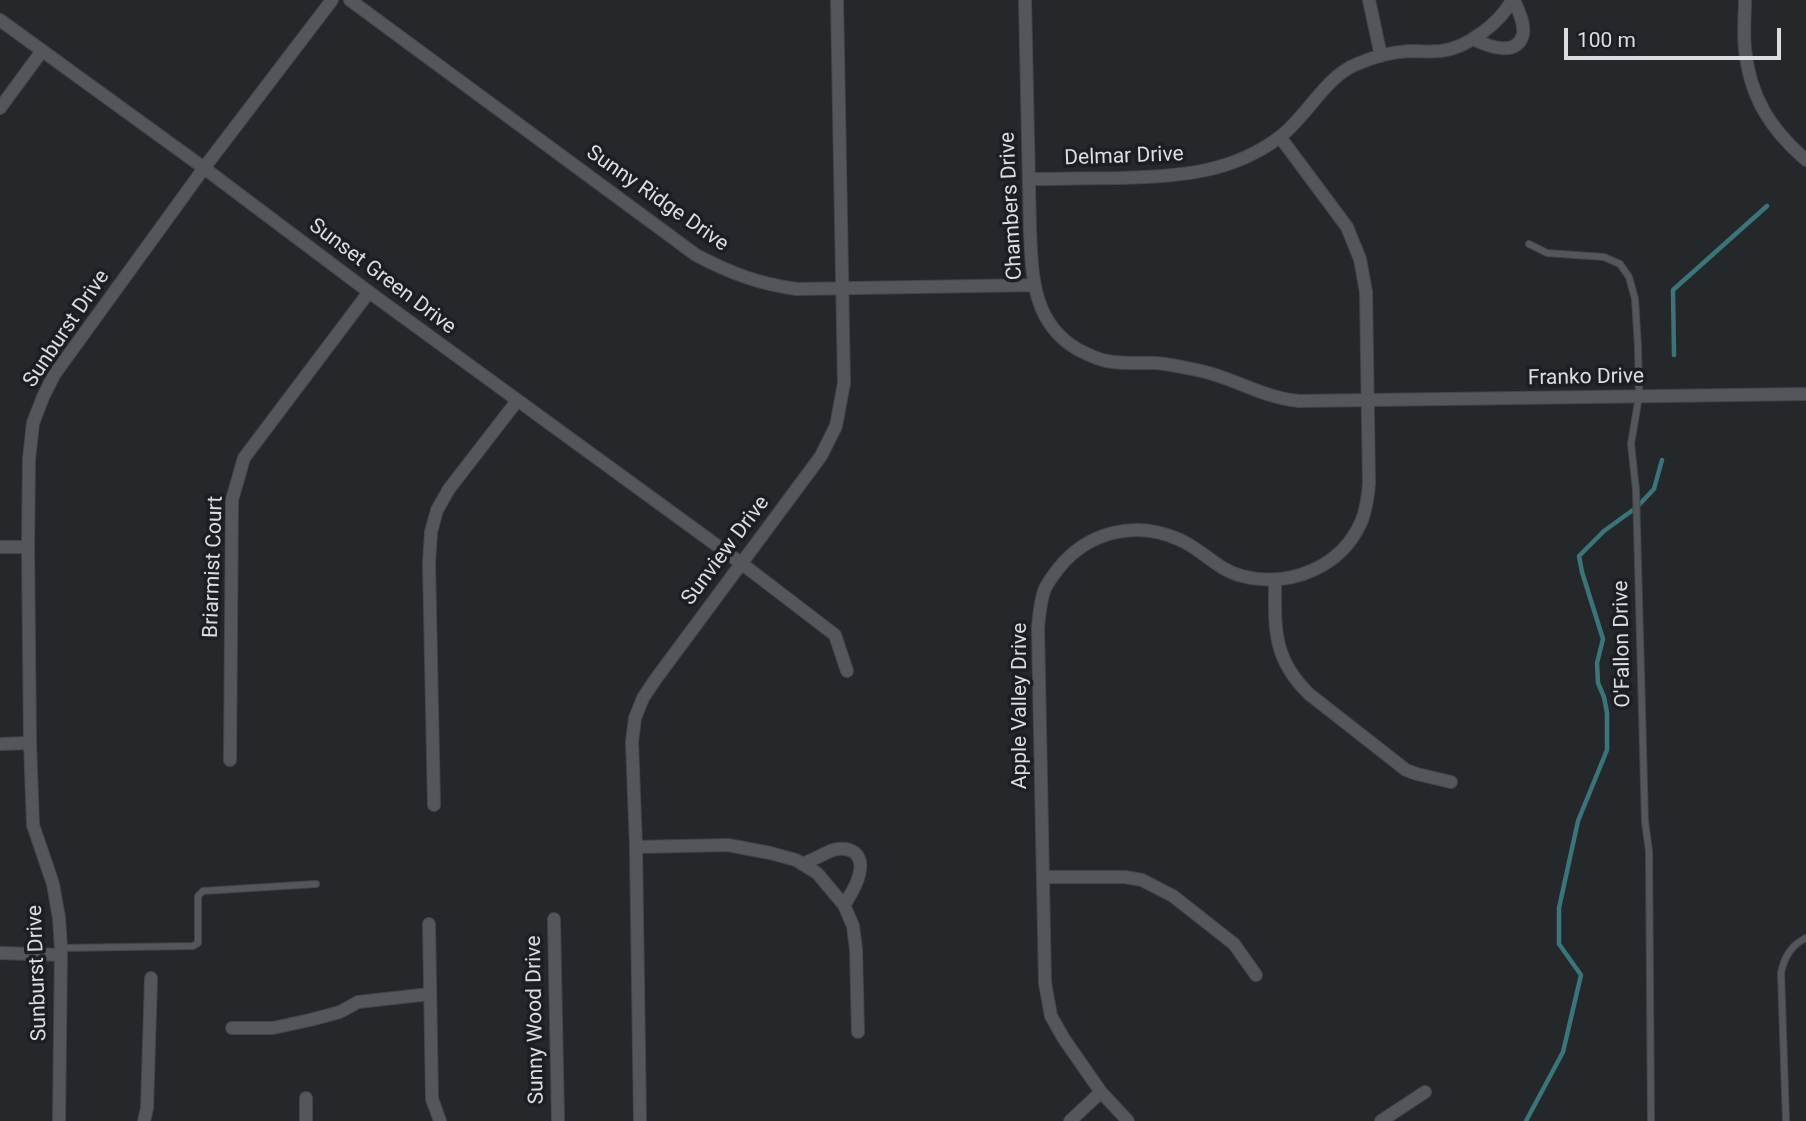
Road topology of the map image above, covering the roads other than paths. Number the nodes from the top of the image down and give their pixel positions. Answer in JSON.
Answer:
{"nodes":[{"id":1,"x":332,"y":0,"type":"edge"},
{"id":2,"x":350,"y":0,"type":"edge"},
{"id":3,"x":837,"y":0,"type":"edge"},
{"id":4,"x":1025,"y":0,"type":"edge"},
{"id":5,"x":1369,"y":0,"type":"edge"},
{"id":6,"x":1513,"y":0,"type":"edge"},
{"id":7,"x":1745,"y":0,"type":"edge"},
{"id":8,"x":0,"y":20,"type":"edge"},
{"id":9,"x":1473,"y":39,"type":"junction"},
{"id":10,"x":42,"y":51,"type":"junction"},
{"id":11,"x":1381,"y":56,"type":"junction"},
{"id":12,"x":0,"y":108,"type":"edge"},
{"id":13,"x":1280,"y":137,"type":"junction"},
{"id":14,"x":1806,"y":160,"type":"edge"},
{"id":15,"x":204,"y":168,"type":"junction"},
{"id":16,"x":1029,"y":179,"type":"junction"},
{"id":17,"x":1529,"y":244,"type":"dead end"},
{"id":18,"x":1035,"y":285,"type":"junction"},
{"id":19,"x":844,"y":288,"type":"junction"},
{"id":20,"x":369,"y":292,"type":"junction"},
{"id":21,"x":1806,"y":394,"type":"edge"},
{"id":22,"x":1639,"y":396,"type":"junction"},
{"id":23,"x":517,"y":401,"type":"junction"},
{"id":24,"x":1366,"y":401,"type":"junction"},
{"id":25,"x":0,"y":547,"type":"edge"},
{"id":26,"x":28,"y":547,"type":"junction"},
{"id":27,"x":741,"y":563,"type":"junction"},
{"id":28,"x":1275,"y":580,"type":"junction"},
{"id":29,"x":847,"y":671,"type":"dead end"},
{"id":30,"x":30,"y":743,"type":"junction"},
{"id":31,"x":0,"y":744,"type":"edge"},
{"id":32,"x":230,"y":760,"type":"dead end"},
{"id":33,"x":1451,"y":782,"type":"dead end"},
{"id":34,"x":435,"y":805,"type":"dead end"},
{"id":35,"x":636,"y":847,"type":"junction"},
{"id":36,"x":802,"y":863,"type":"junction"},
{"id":37,"x":1043,"y":877,"type":"junction"},
{"id":38,"x":316,"y":884,"type":"dead end"},
{"id":39,"x":844,"y":905,"type":"junction"},
{"id":40,"x":554,"y":919,"type":"dead end"},
{"id":41,"x":429,"y":924,"type":"dead end"},
{"id":42,"x":1806,"y":938,"type":"edge"},
{"id":43,"x":61,"y":951,"type":"junction"},
{"id":44,"x":0,"y":953,"type":"edge"},
{"id":45,"x":1256,"y":975,"type":"dead end"},
{"id":46,"x":151,"y":978,"type":"dead end"},
{"id":47,"x":430,"y":994,"type":"junction"},
{"id":48,"x":232,"y":1028,"type":"dead end"},
{"id":49,"x":858,"y":1032,"type":"dead end"},
{"id":50,"x":1101,"y":1091,"type":"junction"},
{"id":51,"x":1425,"y":1092,"type":"dead end"},
{"id":52,"x":306,"y":1098,"type":"dead end"},
{"id":53,"x":59,"y":1121,"type":"edge"},
{"id":54,"x":144,"y":1121,"type":"edge"},
{"id":55,"x":306,"y":1121,"type":"edge"},
{"id":56,"x":440,"y":1121,"type":"edge"},
{"id":57,"x":558,"y":1121,"type":"edge"},
{"id":58,"x":640,"y":1121,"type":"edge"},
{"id":59,"x":1070,"y":1121,"type":"edge"},
{"id":60,"x":1128,"y":1121,"type":"edge"},
{"id":61,"x":1381,"y":1121,"type":"edge"},
{"id":62,"x":1651,"y":1121,"type":"edge"},
{"id":63,"x":1786,"y":1121,"type":"edge"}],
"edges":[{"from":1,"to":15,"type":"street","name":"Sunburst Drive"},
{"from":2,"to":19,"type":"street","name":"Sunny Ridge Drive"},
{"from":3,"to":19,"type":"street","name":"Sunview Drive"},
{"from":4,"to":16,"type":"street","name":"Chambers Drive"},
{"from":5,"to":11,"type":"street"},
{"from":6,"to":9,"type":"street","name":"Delmar Drive"},
{"from":6,"to":9,"type":"street","name":"Delmar Drive"},
{"from":7,"to":14,"type":"street"},
{"from":8,"to":10,"type":"street","name":"Sunset Green Drive"},
{"from":9,"to":11,"type":"street","name":"Delmar Drive"},
{"from":10,"to":12,"type":"street"},
{"from":10,"to":15,"type":"street","name":"Sunset Green Drive"},
{"from":11,"to":13,"type":"street","name":"Delmar Drive"},
{"from":13,"to":16,"type":"street","name":"Delmar Drive"},
{"from":13,"to":24,"type":"street","name":"Apple Valley Drive"},
{"from":15,"to":20,"type":"street","name":"Sunset Green Drive"},
{"from":15,"to":26,"type":"street","name":"Sunburst Drive"},
{"from":16,"to":18,"type":"street","name":"Chambers Drive"},
{"from":17,"to":22,"type":"lane","name":"O'Fallon Drive"},
{"from":18,"to":19,"type":"street","name":"Sunny Ridge Drive"},
{"from":18,"to":24,"type":"street","name":"Chambers Drive"},
{"from":19,"to":27,"type":"street","name":"Sunview Drive"},
{"from":20,"to":23,"type":"street","name":"Sunset Green Drive"},
{"from":20,"to":32,"type":"street","name":"Briarmist Court"},
{"from":21,"to":22,"type":"street","name":"Franko Drive"},
{"from":22,"to":24,"type":"street","name":"Franko Drive"},
{"from":22,"to":62,"type":"lane","name":"O'Fallon Drive"},
{"from":23,"to":27,"type":"street","name":"Sunset Green Drive"},
{"from":23,"to":34,"type":"street"},
{"from":24,"to":28,"type":"street","name":"Apple Valley Drive"},
{"from":25,"to":26,"type":"street"},
{"from":26,"to":30,"type":"street","name":"Sunburst Drive"},
{"from":27,"to":29,"type":"street","name":"Sunset Green Drive"},
{"from":27,"to":35,"type":"street","name":"Sunview Drive"},
{"from":28,"to":33,"type":"street"},
{"from":28,"to":37,"type":"street","name":"Apple Valley Drive"},
{"from":30,"to":31,"type":"street"},
{"from":30,"to":43,"type":"street","name":"Sunburst Drive"},
{"from":35,"to":36,"type":"street"},
{"from":35,"to":58,"type":"street","name":"Sunview Drive"},
{"from":36,"to":39,"type":"street"},
{"from":36,"to":39,"type":"street"},
{"from":37,"to":45,"type":"street"},
{"from":37,"to":50,"type":"street","name":"Apple Valley Drive"},
{"from":38,"to":43,"type":"lane"},
{"from":39,"to":49,"type":"street"},
{"from":40,"to":57,"type":"street","name":"Sunny Wood Drive"},
{"from":41,"to":47,"type":"street"},
{"from":42,"to":63,"type":"lane"},
{"from":43,"to":44,"type":"street"},
{"from":43,"to":53,"type":"street","name":"Sunburst Drive"},
{"from":46,"to":54,"type":"street"},
{"from":47,"to":48,"type":"street"},
{"from":47,"to":56,"type":"street"},
{"from":50,"to":59,"type":"street"},
{"from":50,"to":60,"type":"street","name":"Apple Valley Drive"},
{"from":51,"to":61,"type":"street"},
{"from":52,"to":55,"type":"street"}]}
